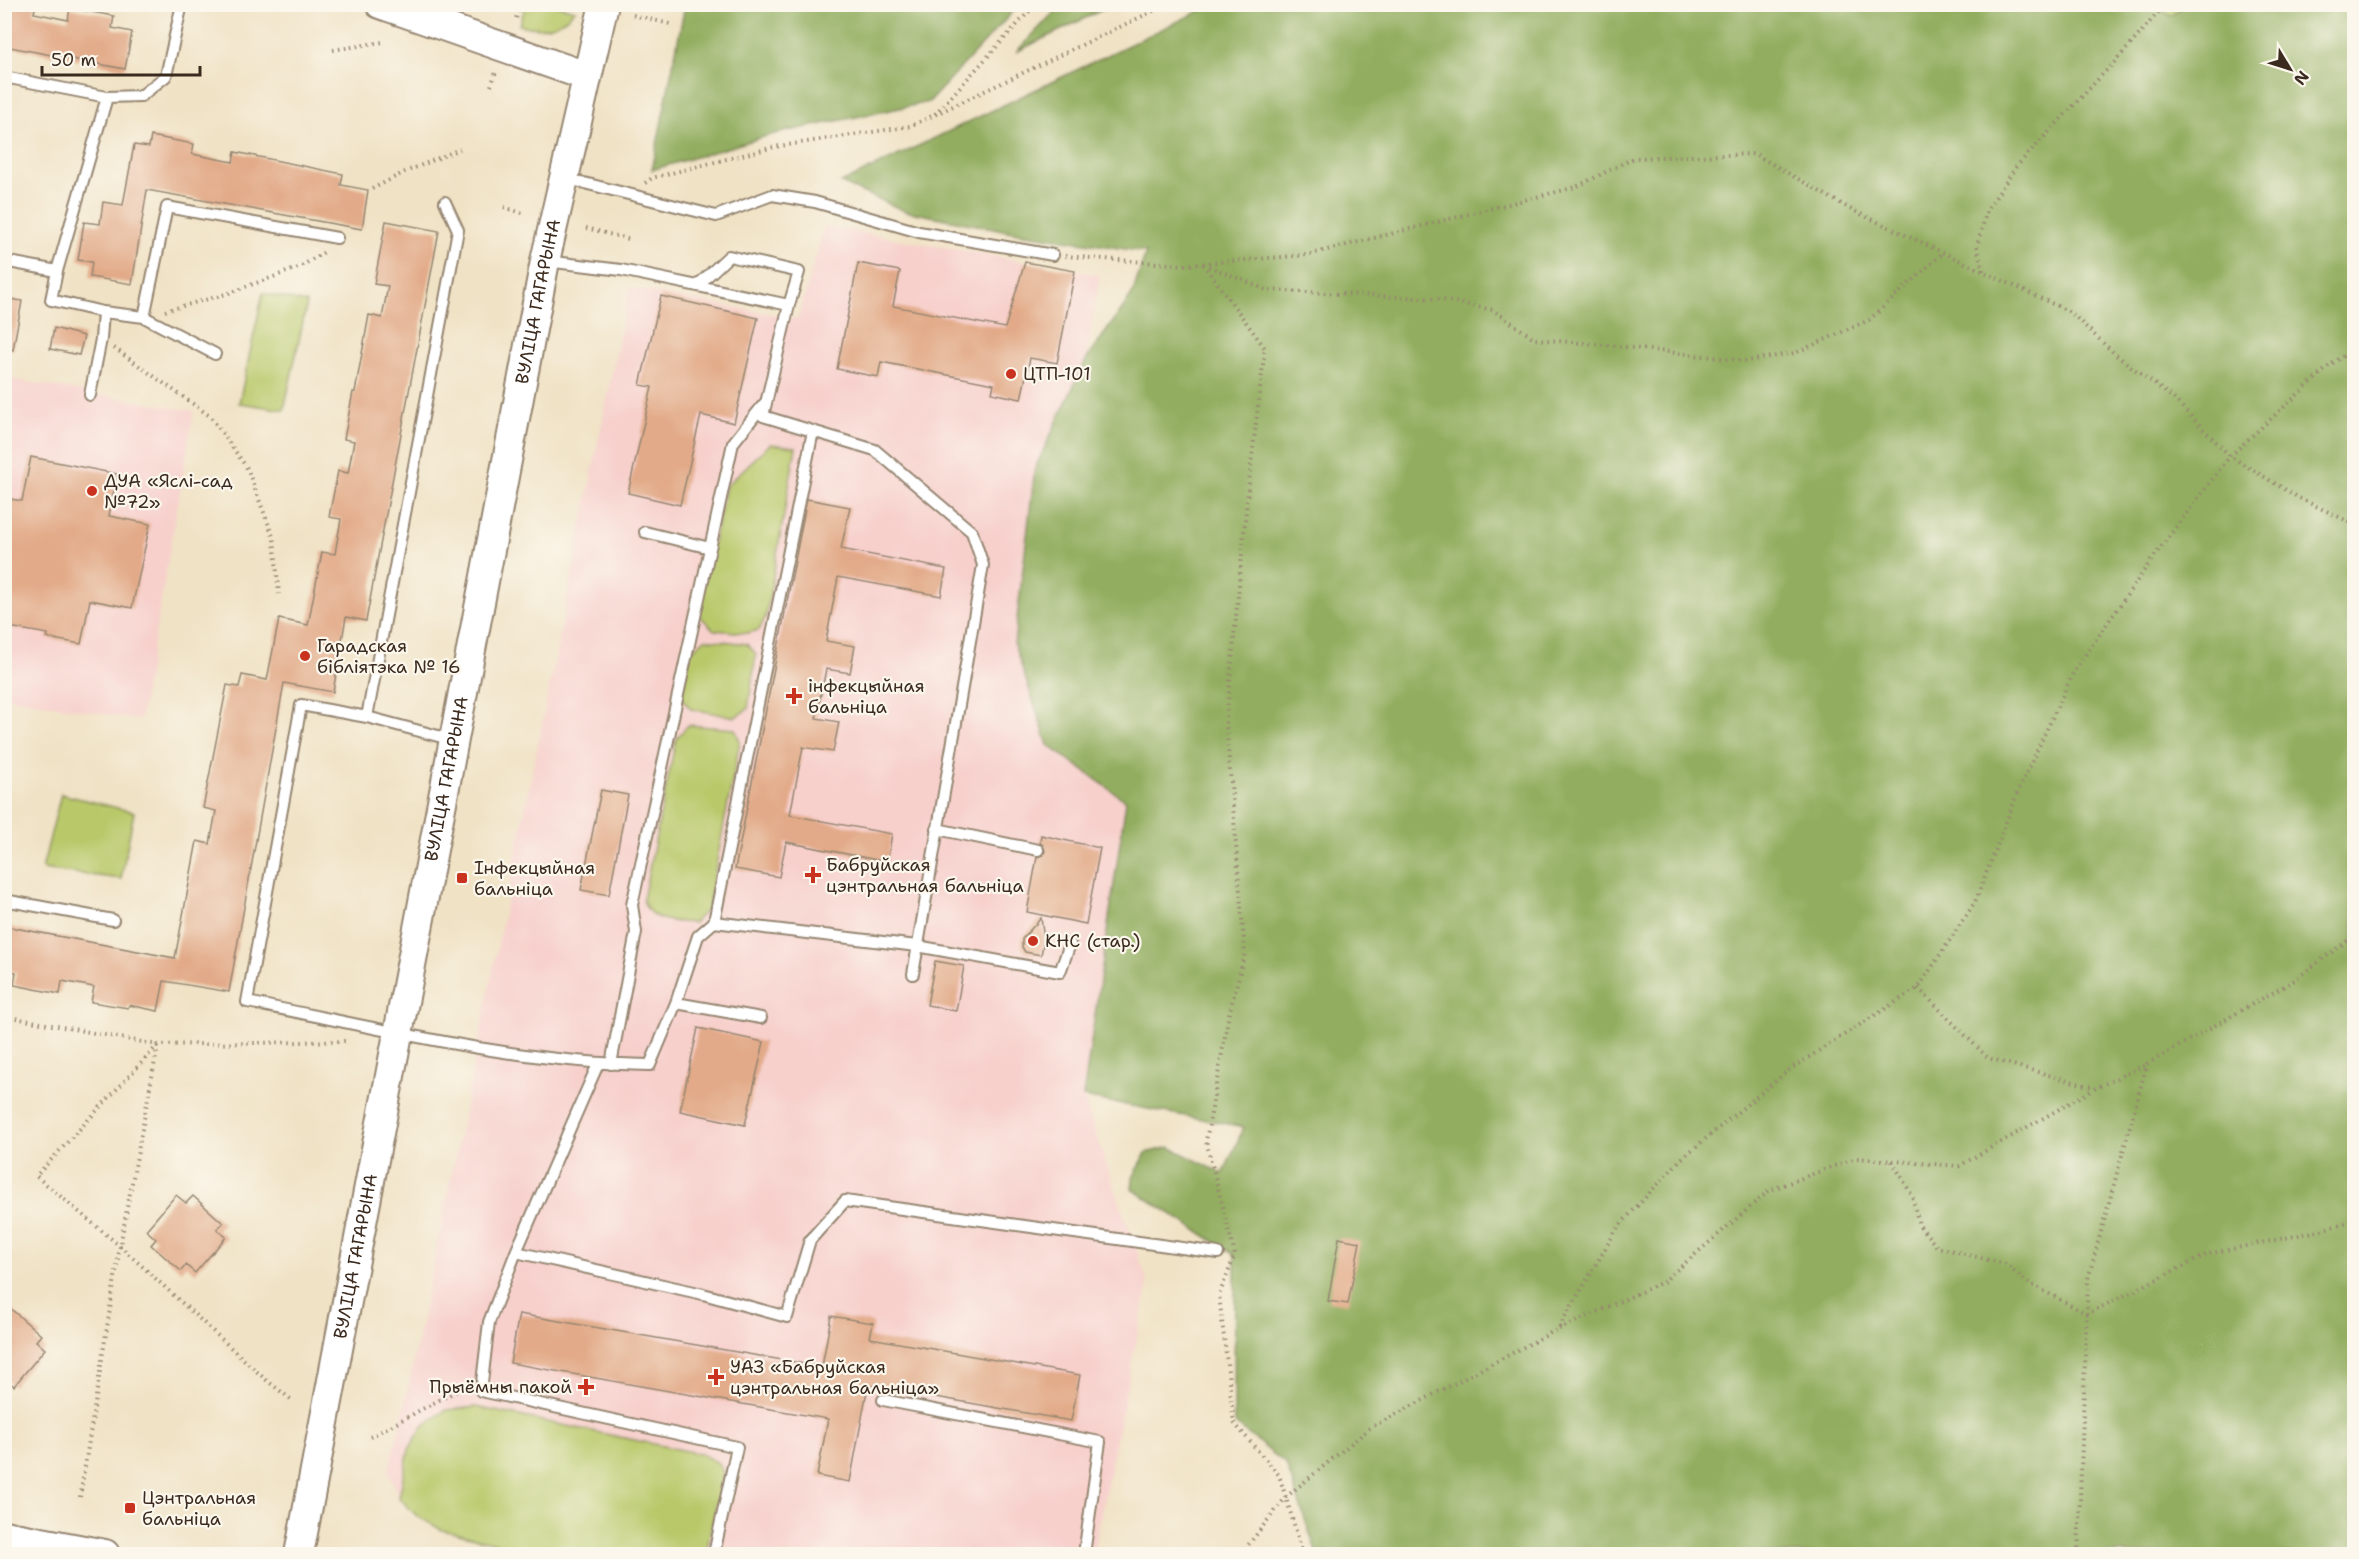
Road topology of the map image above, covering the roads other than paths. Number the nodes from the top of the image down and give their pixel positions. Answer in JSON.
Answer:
{"nodes":[{"id":1,"x":183,"y":4,"type":"edge"},
{"id":2,"x":380,"y":4,"type":"edge"},
{"id":3,"x":604,"y":4,"type":"edge"},
{"id":4,"x":586,"y":76,"type":"junction"},
{"id":5,"x":4,"y":77,"type":"edge"},
{"id":6,"x":107,"y":97,"type":"junction"},
{"id":7,"x":564,"y":178,"type":"junction"},
{"id":8,"x":445,"y":202,"type":"dead end"},
{"id":9,"x":336,"y":242,"type":"road end"},
{"id":10,"x":1053,"y":255,"type":"road end"},
{"id":11,"x":4,"y":261,"type":"edge"},
{"id":12,"x":544,"y":261,"type":"junction"},
{"id":13,"x":57,"y":271,"type":"junction"},
{"id":14,"x":697,"y":286,"type":"junction"},
{"id":15,"x":789,"y":304,"type":"junction"},
{"id":16,"x":104,"y":312,"type":"junction"},
{"id":17,"x":144,"y":317,"type":"junction"},
{"id":18,"x":215,"y":354,"type":"dead end"},
{"id":19,"x":90,"y":395,"type":"dead end"},
{"id":20,"x":765,"y":404,"type":"junction"},
{"id":21,"x":813,"y":431,"type":"junction"},
{"id":22,"x":645,"y":532,"type":"dead end"},
{"id":23,"x":710,"y":548,"type":"junction"},
{"id":24,"x":367,"y":717,"type":"junction"},
{"id":25,"x":453,"y":740,"type":"junction"},
{"id":26,"x":937,"y":829,"type":"junction"},
{"id":27,"x":1038,"y":850,"type":"dead end"},
{"id":28,"x":4,"y":900,"type":"edge"},
{"id":29,"x":113,"y":920,"type":"dead end"},
{"id":30,"x":714,"y":922,"type":"junction"},
{"id":31,"x":1070,"y":944,"type":"dead end"},
{"id":32,"x":917,"y":946,"type":"junction"},
{"id":33,"x":913,"y":974,"type":"dead end"},
{"id":34,"x":676,"y":1003,"type":"junction"},
{"id":35,"x":761,"y":1018,"type":"dead end"},
{"id":36,"x":398,"y":1032,"type":"junction"},
{"id":37,"x":598,"y":1064,"type":"junction"},
{"id":38,"x":610,"y":1064,"type":"junction"},
{"id":39,"x":516,"y":1252,"type":"junction"},
{"id":40,"x":1218,"y":1253,"type":"dead end"},
{"id":41,"x":883,"y":1400,"type":"dead end"},
{"id":42,"x":4,"y":1535,"type":"edge"},
{"id":43,"x":105,"y":1554,"type":"edge"},
{"id":44,"x":299,"y":1554,"type":"edge"},
{"id":45,"x":714,"y":1554,"type":"edge"},
{"id":46,"x":1084,"y":1554,"type":"edge"}],
"edges":[{"from":1,"to":6,"type":"lane"},
{"from":2,"to":4,"type":"main road"},
{"from":3,"to":4,"type":"main road","name":"ВУЛІЦА ГАГАРЫНА"},
{"from":4,"to":7,"type":"main road","name":"ВУЛІЦА ГАГАРЫНА"},
{"from":5,"to":6,"type":"lane"},
{"from":6,"to":13,"type":"lane"},
{"from":7,"to":10,"type":"lane"},
{"from":7,"to":12,"type":"main road","name":"ВУЛІЦА ГАГАРЫНА"},
{"from":8,"to":24,"type":"lane"},
{"from":9,"to":17,"type":"lane"},
{"from":11,"to":13,"type":"lane"},
{"from":12,"to":14,"type":"lane"},
{"from":12,"to":25,"type":"main road","name":"ВУЛІЦА ГАГАРЫНА"},
{"from":13,"to":16,"type":"lane"},
{"from":14,"to":15,"type":"lane"},
{"from":14,"to":15,"type":"lane"},
{"from":15,"to":20,"type":"lane"},
{"from":16,"to":17,"type":"lane"},
{"from":16,"to":19,"type":"lane"},
{"from":17,"to":18,"type":"lane"},
{"from":20,"to":21,"type":"lane"},
{"from":20,"to":23,"type":"lane"},
{"from":21,"to":26,"type":"lane"},
{"from":21,"to":30,"type":"lane"},
{"from":22,"to":23,"type":"lane"},
{"from":23,"to":38,"type":"lane"},
{"from":24,"to":25,"type":"lane"},
{"from":24,"to":36,"type":"lane"},
{"from":25,"to":36,"type":"main road","name":"ВУЛІЦА ГАГАРЫНА"},
{"from":26,"to":27,"type":"lane"},
{"from":26,"to":32,"type":"lane"},
{"from":28,"to":29,"type":"lane"},
{"from":30,"to":32,"type":"lane"},
{"from":30,"to":34,"type":"lane"},
{"from":31,"to":32,"type":"lane"},
{"from":32,"to":33,"type":"lane"},
{"from":34,"to":35,"type":"lane"},
{"from":34,"to":38,"type":"lane"},
{"from":36,"to":37,"type":"lane"},
{"from":36,"to":44,"type":"main road","name":"ВУЛІЦА ГАГАРЫНА"},
{"from":37,"to":38,"type":"lane"},
{"from":37,"to":39,"type":"lane"},
{"from":39,"to":40,"type":"lane"},
{"from":39,"to":45,"type":"lane"},
{"from":41,"to":46,"type":"lane"},
{"from":42,"to":43,"type":"main road"}]}
